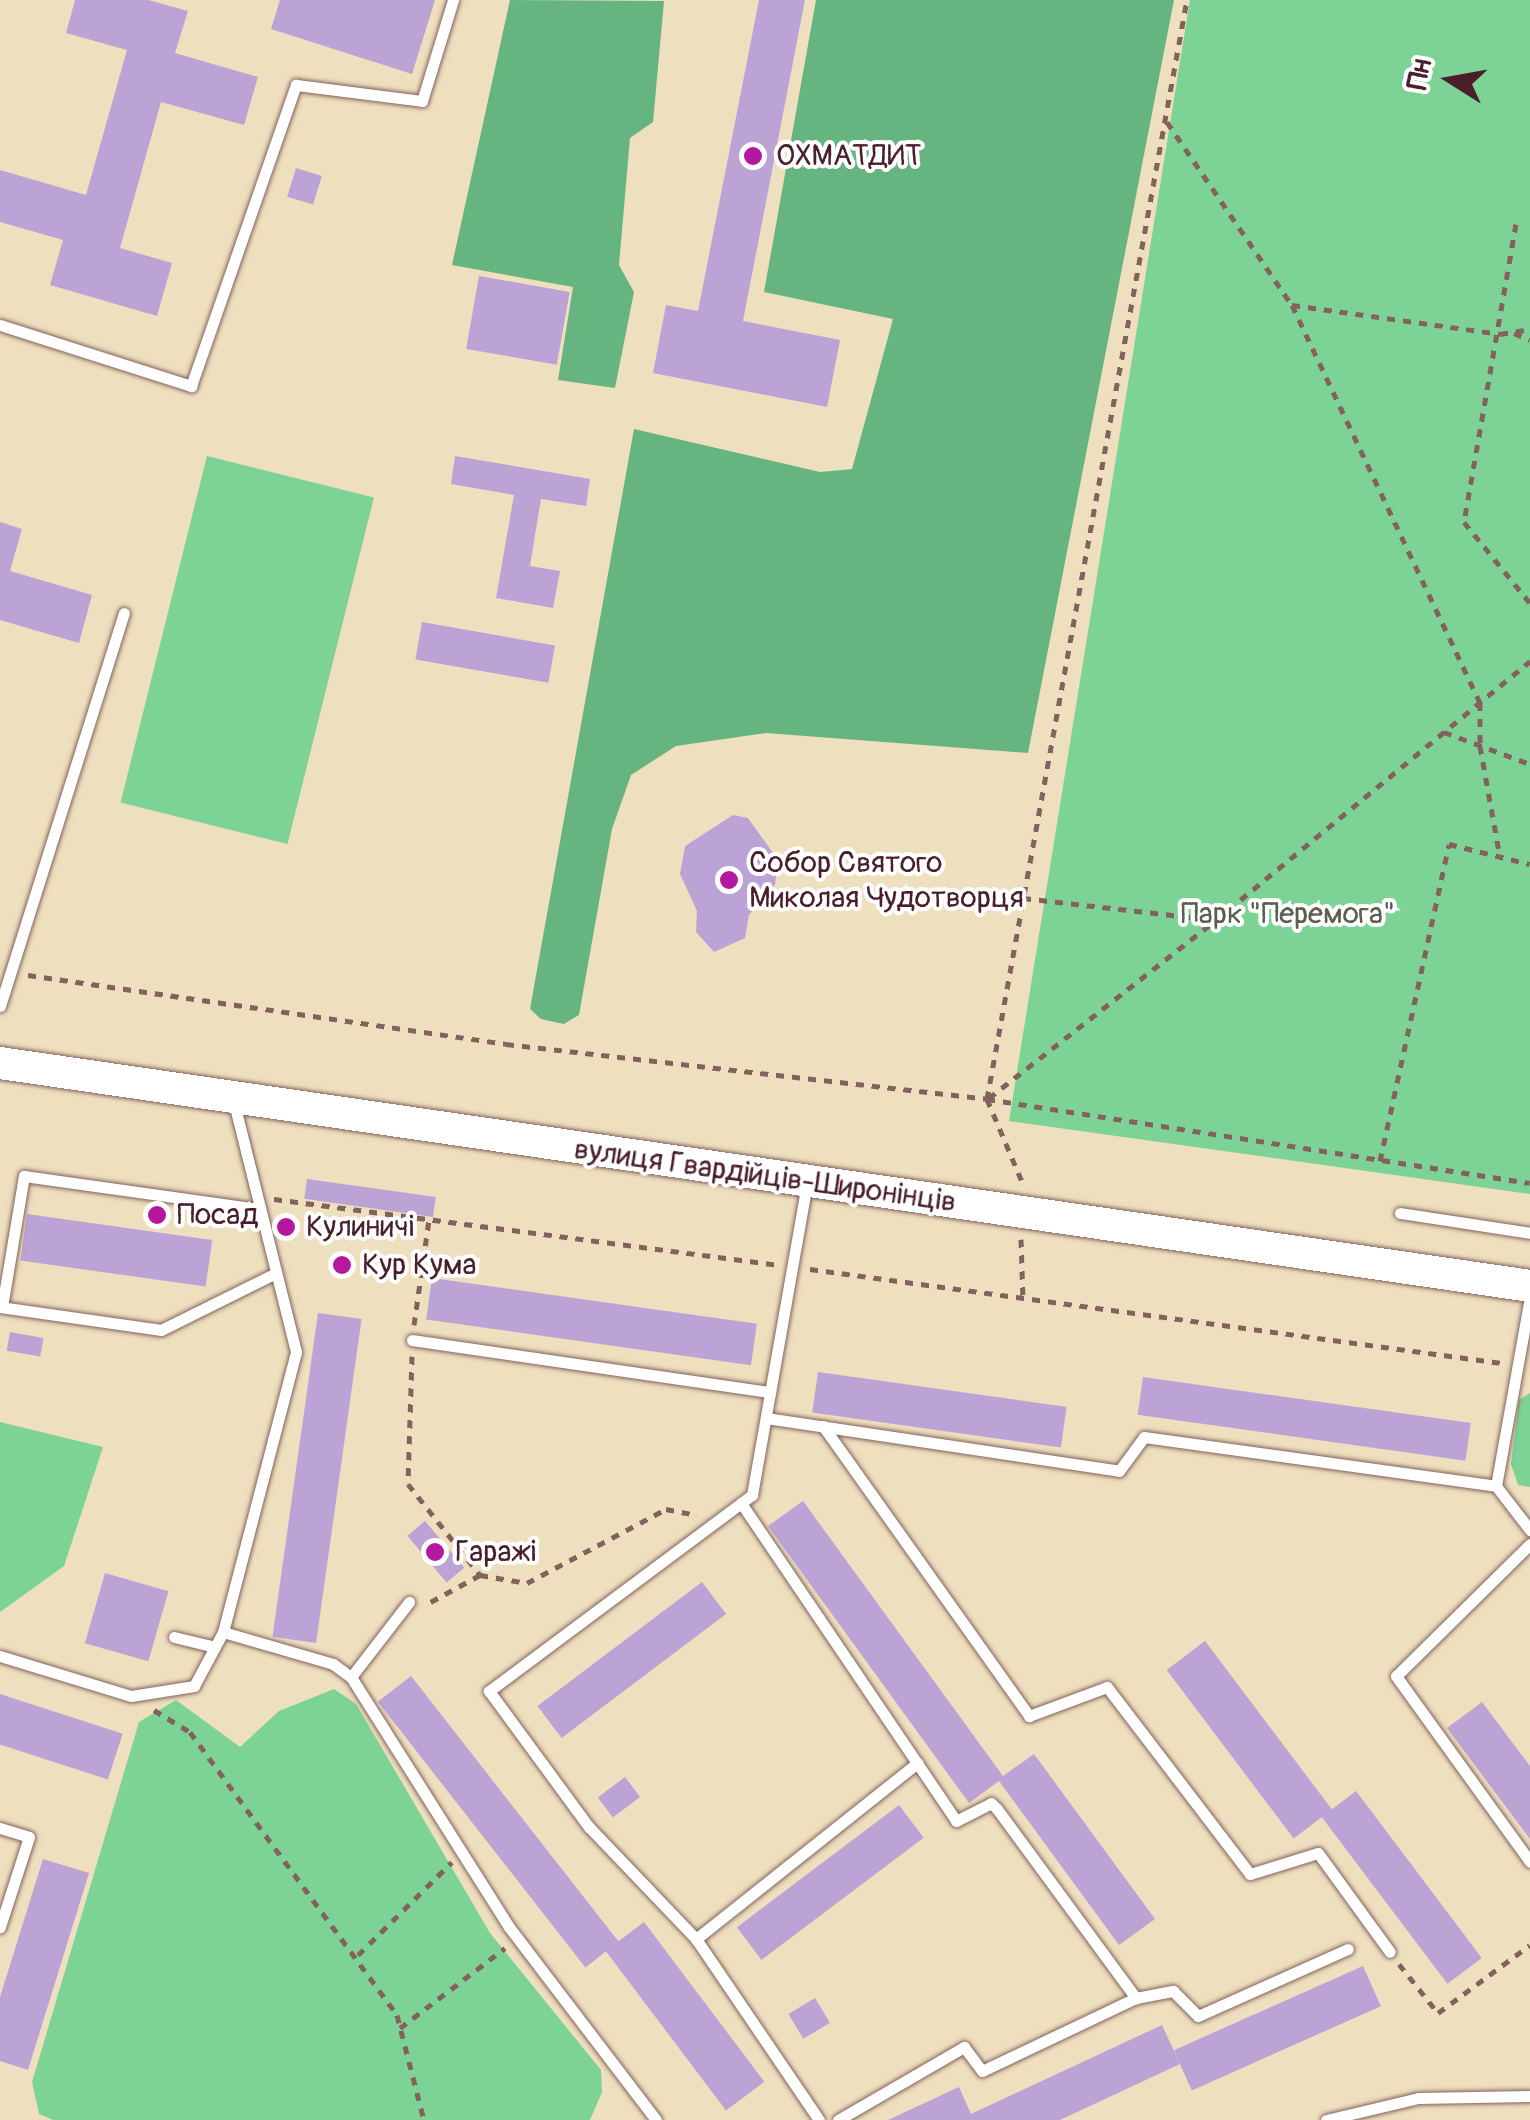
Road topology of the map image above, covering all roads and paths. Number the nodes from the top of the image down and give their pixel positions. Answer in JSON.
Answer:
{"nodes":[{"id":1,"x":454,"y":0,"type":"edge"},
{"id":2,"x":1187,"y":0,"type":"edge"},
{"id":3,"x":1166,"y":120,"type":"junction"},
{"id":4,"x":1516,"y":224,"type":"dead end"},
{"id":5,"x":1292,"y":305,"type":"junction"},
{"id":6,"x":0,"y":325,"type":"edge"},
{"id":7,"x":1530,"y":329,"type":"edge"},
{"id":8,"x":1511,"y":332,"type":"junction"},
{"id":9,"x":1500,"y":334,"type":"junction"},
{"id":10,"x":1530,"y":340,"type":"edge"},
{"id":11,"x":1530,"y":603,"type":"edge"},
{"id":12,"x":124,"y":613,"type":"dead end"},
{"id":13,"x":1530,"y":661,"type":"edge"},
{"id":14,"x":1480,"y":703,"type":"junction"},
{"id":15,"x":1443,"y":732,"type":"junction"},
{"id":16,"x":1480,"y":746,"type":"junction"},
{"id":17,"x":1530,"y":764,"type":"edge"},
{"id":18,"x":1500,"y":857,"type":"junction"},
{"id":19,"x":1530,"y":864,"type":"edge"},
{"id":20,"x":1024,"y":898,"type":"junction"},
{"id":21,"x":1216,"y":920,"type":"junction"},
{"id":22,"x":11,"y":972,"type":"junction"},
{"id":23,"x":0,"y":1006,"type":"edge"},
{"id":24,"x":0,"y":1063,"type":"edge"},
{"id":25,"x":232,"y":1098,"type":"junction"},
{"id":26,"x":987,"y":1100,"type":"junction"},
{"id":27,"x":1380,"y":1161,"type":"junction"},
{"id":28,"x":1530,"y":1182,"type":"edge"},
{"id":29,"x":806,"y":1183,"type":"junction"},
{"id":30,"x":1028,"y":1194,"type":"dead end"},
{"id":31,"x":258,"y":1203,"type":"junction"},
{"id":32,"x":1400,"y":1213,"type":"dead end"},
{"id":33,"x":1021,"y":1231,"type":"dead end"},
{"id":34,"x":1530,"y":1232,"type":"edge"},
{"id":35,"x":792,"y":1266,"type":"junction"},
{"id":36,"x":276,"y":1273,"type":"junction"},
{"id":37,"x":1530,"y":1286,"type":"edge"},
{"id":38,"x":1530,"y":1297,"type":"edge"},
{"id":39,"x":1023,"y":1298,"type":"junction"},
{"id":40,"x":1,"y":1307,"type":"edge"},
{"id":41,"x":412,"y":1340,"type":"dead end"},
{"id":42,"x":1515,"y":1364,"type":"junction"},
{"id":43,"x":770,"y":1392,"type":"junction"},
{"id":44,"x":766,"y":1418,"type":"junction"},
{"id":45,"x":823,"y":1426,"type":"junction"},
{"id":46,"x":408,"y":1484,"type":"dead end"},
{"id":47,"x":1496,"y":1486,"type":"junction"},
{"id":48,"x":741,"y":1503,"type":"junction"},
{"id":49,"x":719,"y":1520,"type":"junction"},
{"id":50,"x":1530,"y":1530,"type":"edge"},
{"id":51,"x":1530,"y":1544,"type":"edge"},
{"id":52,"x":480,"y":1575,"type":"junction"},
{"id":53,"x":410,"y":1602,"type":"dead end"},
{"id":54,"x":396,"y":1619,"type":"junction"},
{"id":55,"x":223,"y":1632,"type":"junction"},
{"id":56,"x":174,"y":1637,"type":"dead end"},
{"id":57,"x":215,"y":1647,"type":"junction"},
{"id":58,"x":0,"y":1656,"type":"edge"},
{"id":59,"x":351,"y":1677,"type":"junction"},
{"id":60,"x":130,"y":1696,"type":"junction"},
{"id":61,"x":917,"y":1763,"type":"junction"},
{"id":62,"x":0,"y":1828,"type":"edge"},
{"id":63,"x":462,"y":1852,"type":"junction"},
{"id":64,"x":1530,"y":1862,"type":"edge"},
{"id":65,"x":0,"y":1927,"type":"edge"},
{"id":66,"x":696,"y":1938,"type":"junction"},
{"id":67,"x":518,"y":1939,"type":"junction"},
{"id":68,"x":1530,"y":1945,"type":"edge"},
{"id":69,"x":1348,"y":1949,"type":"dead end"},
{"id":70,"x":1390,"y":1952,"type":"joint"},
{"id":71,"x":358,"y":1955,"type":"junction"},
{"id":72,"x":1136,"y":1998,"type":"junction"},
{"id":73,"x":400,"y":2028,"type":"junction"},
{"id":74,"x":1530,"y":2096,"type":"edge"},
{"id":75,"x":425,"y":2120,"type":"edge"},
{"id":76,"x":656,"y":2120,"type":"edge"},
{"id":77,"x":819,"y":2120,"type":"edge"},
{"id":78,"x":838,"y":2120,"type":"edge"},
{"id":79,"x":1326,"y":2120,"type":"edge"}],
"edges":[{"from":1,"to":6,"type":"lane"},
{"from":2,"to":3,"type":"path"},
{"from":3,"to":5,"type":"path"},
{"from":3,"to":20,"type":"path"},
{"from":4,"to":9,"type":"path"},
{"from":5,"to":9,"type":"path"},
{"from":5,"to":14,"type":"path"},
{"from":7,"to":8,"type":"path"},
{"from":8,"to":9,"type":"path"},
{"from":8,"to":10,"type":"path"},
{"from":9,"to":11,"type":"path"},
{"from":12,"to":22,"type":"lane"},
{"from":13,"to":14,"type":"path"},
{"from":14,"to":15,"type":"path"},
{"from":14,"to":16,"type":"path"},
{"from":15,"to":16,"type":"path"},
{"from":15,"to":21,"type":"path"},
{"from":16,"to":17,"type":"path"},
{"from":16,"to":18,"type":"path"},
{"from":18,"to":19,"type":"path"},
{"from":18,"to":27,"type":"path"},
{"from":20,"to":21,"type":"path"},
{"from":20,"to":26,"type":"path"},
{"from":21,"to":26,"type":"path"},
{"from":22,"to":23,"type":"lane"},
{"from":22,"to":26,"type":"path"},
{"from":24,"to":25,"type":"main road","name":"вулиця Гвардійців-Широнінців"},
{"from":25,"to":29,"type":"main road","name":"вулиця Гвардійців-Широнінців"},
{"from":25,"to":31,"type":"lane"},
{"from":26,"to":27,"type":"path"},
{"from":26,"to":30,"type":"path"},
{"from":27,"to":28,"type":"path"},
{"from":29,"to":35,"type":"lane"},
{"from":29,"to":37,"type":"main road","name":"вулиця Гвардійців-Широнінців"},
{"from":31,"to":35,"type":"path"},
{"from":31,"to":36,"type":"lane"},
{"from":31,"to":40,"type":"lane"},
{"from":32,"to":34,"type":"lane"},
{"from":33,"to":39,"type":"path"},
{"from":35,"to":39,"type":"path"},
{"from":35,"to":43,"type":"lane"},
{"from":36,"to":40,"type":"lane"},
{"from":36,"to":55,"type":"lane"},
{"from":38,"to":42,"type":"lane"},
{"from":39,"to":42,"type":"path"},
{"from":41,"to":43,"type":"lane"},
{"from":42,"to":47,"type":"lane"},
{"from":43,"to":44,"type":"lane"},
{"from":44,"to":45,"type":"lane"},
{"from":44,"to":48,"type":"lane"},
{"from":45,"to":47,"type":"lane"},
{"from":45,"to":70,"type":"lane"},
{"from":46,"to":52,"type":"path"},
{"from":47,"to":50,"type":"lane"},
{"from":48,"to":49,"type":"lane"},
{"from":48,"to":61,"type":"lane"},
{"from":49,"to":52,"type":"path"},
{"from":49,"to":66,"type":"lane"},
{"from":51,"to":64,"type":"lane"},
{"from":52,"to":54,"type":"path"},
{"from":53,"to":54,"type":"lane"},
{"from":54,"to":59,"type":"lane"},
{"from":55,"to":57,"type":"lane"},
{"from":55,"to":59,"type":"lane"},
{"from":56,"to":57,"type":"lane"},
{"from":57,"to":60,"type":"lane"},
{"from":58,"to":60,"type":"lane"},
{"from":59,"to":63,"type":"lane"},
{"from":60,"to":71,"type":"path"},
{"from":61,"to":66,"type":"lane"},
{"from":61,"to":72,"type":"lane"},
{"from":62,"to":65,"type":"lane"},
{"from":63,"to":67,"type":"lane"},
{"from":63,"to":71,"type":"path"},
{"from":66,"to":77,"type":"lane"},
{"from":67,"to":73,"type":"path"},
{"from":67,"to":76,"type":"lane"},
{"from":68,"to":70,"type":"path"},
{"from":69,"to":72,"type":"lane"},
{"from":71,"to":73,"type":"path"},
{"from":72,"to":78,"type":"lane"},
{"from":73,"to":75,"type":"path"},
{"from":74,"to":79,"type":"lane"}]}
